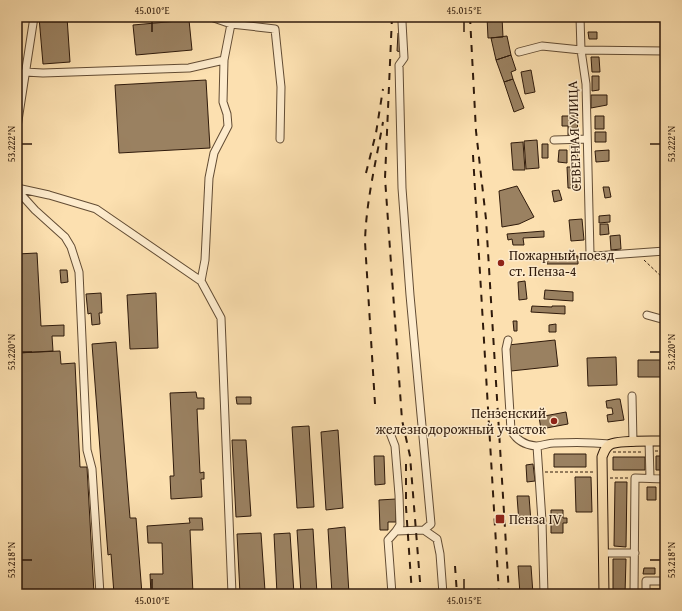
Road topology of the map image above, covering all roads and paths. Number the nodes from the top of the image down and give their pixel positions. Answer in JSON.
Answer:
{"nodes":[{"id":1,"x":34,"y":17,"type":"edge"},
{"id":2,"x":211,"y":17,"type":"edge"},
{"id":3,"x":580,"y":17,"type":"edge"},
{"id":4,"x":402,"y":22,"type":"dead end"},
{"id":5,"x":231,"y":24,"type":"junction"},
{"id":6,"x":582,"y":50,"type":"junction"},
{"id":7,"x":665,"y":51,"type":"edge"},
{"id":8,"x":519,"y":52,"type":"dead end"},
{"id":9,"x":224,"y":60,"type":"junction"},
{"id":10,"x":25,"y":72,"type":"junction"},
{"id":11,"x":17,"y":127,"type":"edge"},
{"id":12,"x":280,"y":139,"type":"dead end"},
{"id":13,"x":587,"y":139,"type":"junction"},
{"id":14,"x":554,"y":140,"type":"dead end"},
{"id":15,"x":17,"y":189,"type":"edge"},
{"id":16,"x":665,"y":251,"type":"edge"},
{"id":17,"x":635,"y":254,"type":"junction"},
{"id":18,"x":665,"y":280,"type":"edge"},
{"id":19,"x":201,"y":281,"type":"junction"},
{"id":20,"x":646,"y":315,"type":"dead end"},
{"id":21,"x":665,"y":320,"type":"edge"},
{"id":22,"x":508,"y":340,"type":"dead end"},
{"id":23,"x":632,"y":396,"type":"dead end"},
{"id":24,"x":390,"y":433,"type":"dead end"},
{"id":25,"x":649,"y":441,"type":"junction"},
{"id":26,"x":665,"y":441,"type":"edge"},
{"id":27,"x":633,"y":442,"type":"junction"},
{"id":28,"x":537,"y":446,"type":"junction"},
{"id":29,"x":609,"y":448,"type":"junction"},
{"id":30,"x":650,"y":451,"type":"junction"},
{"id":31,"x":665,"y":451,"type":"edge"},
{"id":32,"x":539,"y":472,"type":"junction"},
{"id":33,"x":602,"y":478,"type":"junction"},
{"id":34,"x":635,"y":478,"type":"junction"},
{"id":35,"x":650,"y":478,"type":"junction"},
{"id":36,"x":665,"y":479,"type":"edge"},
{"id":37,"x":424,"y":530,"type":"junction"},
{"id":38,"x":396,"y":531,"type":"junction"},
{"id":39,"x":604,"y":553,"type":"junction"},
{"id":40,"x":635,"y":553,"type":"junction"},
{"id":41,"x":665,"y":581,"type":"edge"},
{"id":42,"x":100,"y":594,"type":"edge"},
{"id":43,"x":232,"y":594,"type":"edge"},
{"id":44,"x":392,"y":594,"type":"edge"},
{"id":45,"x":443,"y":594,"type":"edge"},
{"id":46,"x":544,"y":594,"type":"edge"},
{"id":47,"x":604,"y":594,"type":"edge"},
{"id":48,"x":634,"y":594,"type":"edge"},
{"id":49,"x":646,"y":594,"type":"edge"}],
"edges":[{"from":1,"to":10,"type":"street"},
{"from":2,"to":5,"type":"street"},
{"from":3,"to":6,"type":"street","name":"СЕВЕРНАЯ УЛИЦА"},
{"from":4,"to":37,"type":"street"},
{"from":5,"to":9,"type":"street"},
{"from":5,"to":12,"type":"street"},
{"from":6,"to":7,"type":"street"},
{"from":6,"to":8,"type":"street"},
{"from":6,"to":13,"type":"street","name":"СЕВЕРНАЯ УЛИЦА"},
{"from":9,"to":10,"type":"street"},
{"from":9,"to":19,"type":"street"},
{"from":10,"to":11,"type":"street"},
{"from":13,"to":14,"type":"street"},
{"from":13,"to":17,"type":"street","name":"СЕВЕРНАЯ УЛИЦА"},
{"from":15,"to":19,"type":"street"},
{"from":15,"to":42,"type":"street"},
{"from":16,"to":17,"type":"street"},
{"from":17,"to":18,"type":"path"},
{"from":19,"to":43,"type":"street"},
{"from":20,"to":21,"type":"street"},
{"from":22,"to":28,"type":"street"},
{"from":23,"to":27,"type":"street"},
{"from":24,"to":38,"type":"street"},
{"from":25,"to":26,"type":"main road"},
{"from":25,"to":27,"type":"main road"},
{"from":25,"to":30,"type":"street"},
{"from":27,"to":29,"type":"main road"},
{"from":28,"to":29,"type":"street"},
{"from":28,"to":32,"type":"street"},
{"from":29,"to":30,"type":"path"},
{"from":29,"to":33,"type":"main road"},
{"from":30,"to":31,"type":"path"},
{"from":30,"to":35,"type":"street"},
{"from":32,"to":33,"type":"path"},
{"from":32,"to":46,"type":"street"},
{"from":33,"to":34,"type":"path"},
{"from":33,"to":39,"type":"main road"},
{"from":34,"to":35,"type":"street"},
{"from":34,"to":40,"type":"street"},
{"from":35,"to":36,"type":"street"},
{"from":37,"to":38,"type":"street"},
{"from":37,"to":45,"type":"street"},
{"from":38,"to":44,"type":"street"},
{"from":39,"to":40,"type":"street"},
{"from":39,"to":47,"type":"main road"},
{"from":40,"to":48,"type":"street"},
{"from":41,"to":49,"type":"street"}]}
